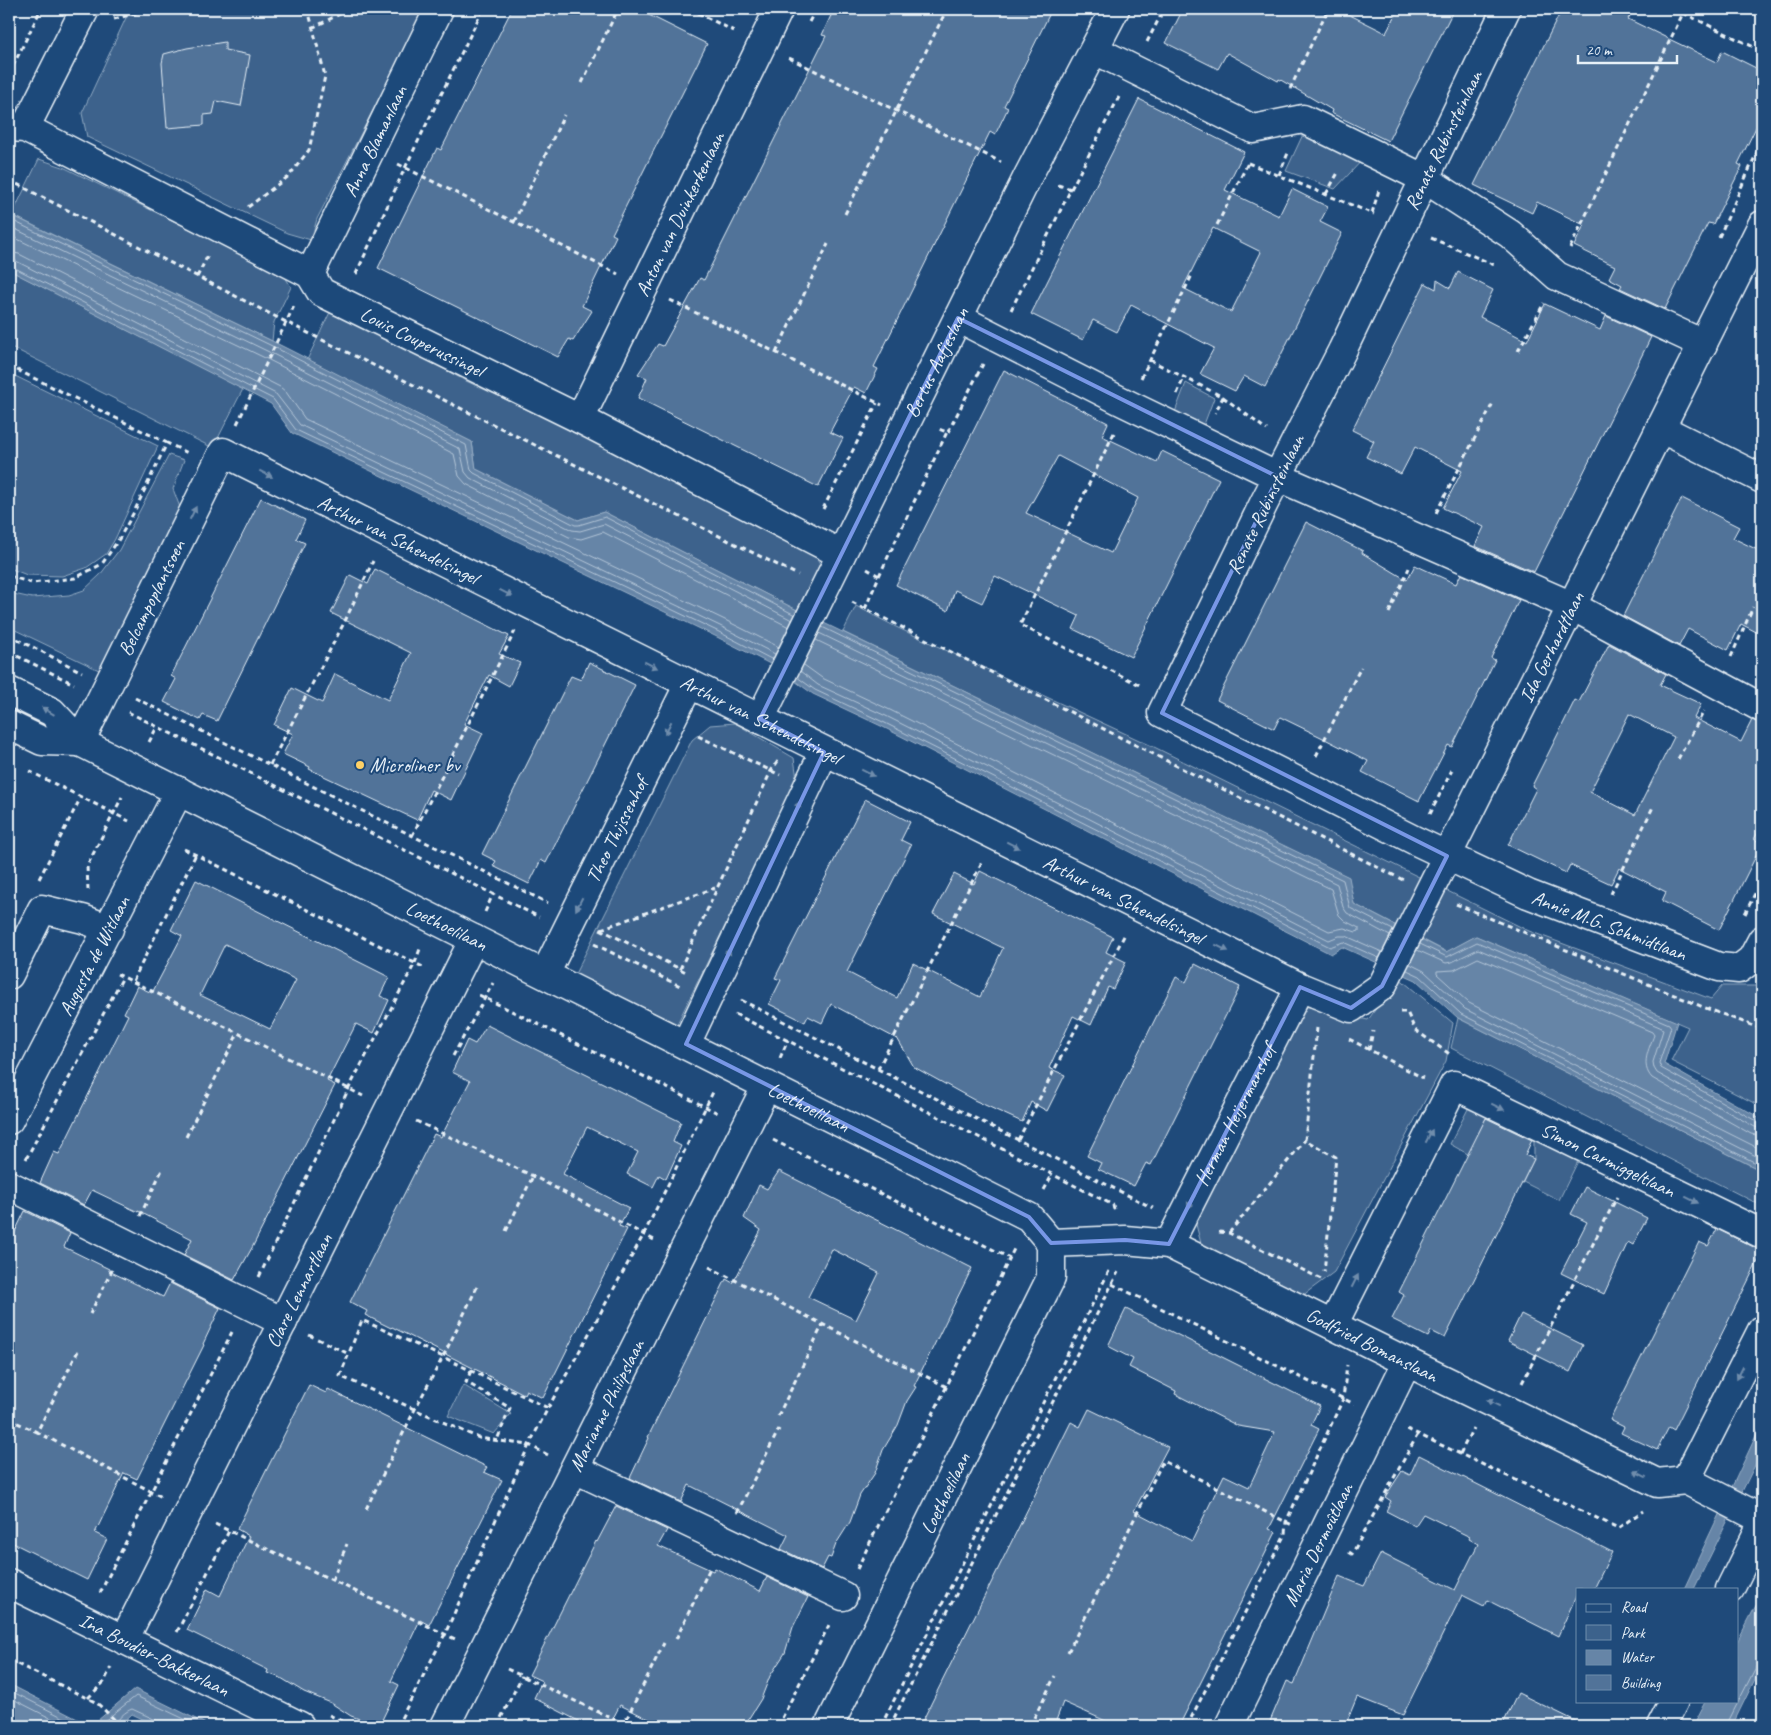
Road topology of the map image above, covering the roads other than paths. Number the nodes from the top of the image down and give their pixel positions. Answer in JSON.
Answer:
{"nodes":[{"id":1,"x":84,"y":9,"type":"edge"},
{"id":2,"x":439,"y":9,"type":"edge"},
{"id":3,"x":779,"y":9,"type":"edge"},
{"id":4,"x":1115,"y":9,"type":"edge"},
{"id":5,"x":1506,"y":9,"type":"edge"},
{"id":6,"x":1095,"y":50,"type":"junction"},
{"id":7,"x":17,"y":127,"type":"edge"},
{"id":8,"x":1425,"y":179,"type":"junction"},
{"id":9,"x":1762,"y":225,"type":"edge"},
{"id":10,"x":310,"y":274,"type":"junction"},
{"id":11,"x":958,"y":318,"type":"junction"},
{"id":12,"x":1703,"y":344,"type":"junction"},
{"id":13,"x":580,"y":419,"type":"junction"},
{"id":14,"x":1660,"y":428,"type":"junction"},
{"id":15,"x":219,"y":459,"type":"joint"},
{"id":16,"x":1278,"y":477,"type":"junction"},
{"id":17,"x":1762,"y":479,"type":"edge"},
{"id":18,"x":840,"y":554,"type":"junction"},
{"id":19,"x":1572,"y":606,"type":"junction"},
{"id":20,"x":689,"y":684,"type":"junction"},
{"id":21,"x":9,"y":691,"type":"edge"},
{"id":22,"x":1762,"y":708,"type":"edge"},
{"id":23,"x":760,"y":719,"type":"junction"},
{"id":24,"x":9,"y":725,"type":"edge"},
{"id":25,"x":80,"y":742,"type":"junction"},
{"id":26,"x":824,"y":752,"type":"junction"},
{"id":27,"x":179,"y":791,"type":"junction"},
{"id":28,"x":1447,"y":856,"type":"junction"},
{"id":29,"x":109,"y":929,"type":"junction"},
{"id":30,"x":474,"y":939,"type":"junction"},
{"id":31,"x":1762,"y":940,"type":"edge"},
{"id":32,"x":545,"y":974,"type":"junction"},
{"id":33,"x":9,"y":975,"type":"edge"},
{"id":34,"x":1294,"y":997,"type":"junction"},
{"id":35,"x":686,"y":1044,"type":"junction"},
{"id":36,"x":767,"y":1085,"type":"junction"},
{"id":37,"x":10,"y":1114,"type":"edge"},
{"id":38,"x":10,"y":1186,"type":"edge"},
{"id":39,"x":1762,"y":1234,"type":"edge"},
{"id":40,"x":1051,"y":1243,"type":"junction"},
{"id":41,"x":1169,"y":1244,"type":"junction"},
{"id":42,"x":283,"y":1322,"type":"junction"},
{"id":43,"x":1333,"y":1325,"type":"junction"},
{"id":44,"x":1762,"y":1330,"type":"edge"},
{"id":45,"x":1407,"y":1362,"type":"junction"},
{"id":46,"x":575,"y":1469,"type":"junction"},
{"id":47,"x":1686,"y":1480,"type":"junction"},
{"id":48,"x":1756,"y":1517,"type":"edge"},
{"id":49,"x":9,"y":1583,"type":"edge"},
{"id":50,"x":1730,"y":1588,"type":"edge"},
{"id":51,"x":843,"y":1596,"type":"road end"},
{"id":52,"x":124,"y":1640,"type":"junction"},
{"id":53,"x":1673,"y":1702,"type":"edge"},
{"id":54,"x":300,"y":1726,"type":"edge"},
{"id":55,"x":445,"y":1726,"type":"edge"},
{"id":56,"x":829,"y":1726,"type":"edge"},
{"id":57,"x":1229,"y":1726,"type":"edge"},
{"id":58,"x":1661,"y":1726,"type":"edge"}],
"edges":[{"from":1,"to":7,"type":"street"},
{"from":2,"to":10,"type":"street","name":"Anna Blamanlaan"},
{"from":3,"to":13,"type":"street","name":"Anton van Duinkerkenlaan"},
{"from":4,"to":6,"type":"street","name":"Bertus Aafjeslaan"},
{"from":5,"to":8,"type":"street","name":"Renate Rubinsteinlaan"},
{"from":6,"to":8,"type":"street"},
{"from":6,"to":11,"type":"street","name":"Bertus Aafjeslaan"},
{"from":7,"to":10,"type":"street","name":"Louis Couperussingel"},
{"from":8,"to":12,"type":"street"},
{"from":8,"to":16,"type":"street","name":"Renate Rubinsteinlaan"},
{"from":9,"to":12,"type":"street","name":"Ida Gerhardtlaan"},
{"from":10,"to":13,"type":"street","name":"Louis Couperussingel"},
{"from":11,"to":16,"type":"street"},
{"from":11,"to":18,"type":"street","name":"Bertus Aafjeslaan"},
{"from":12,"to":14,"type":"street","name":"Ida Gerhardtlaan"},
{"from":13,"to":18,"type":"street","name":"Louis Couperussingel"},
{"from":14,"to":17,"type":"street"},
{"from":14,"to":19,"type":"street","name":"Ida Gerhardtlaan"},
{"from":15,"to":20,"type":"street","name":"Arthur van Schendelsingel","one_way":true},
{"from":25,"to":15,"type":"street","name":"Belcampoplantsoen","one_way":true},
{"from":16,"to":19,"type":"street"},
{"from":16,"to":28,"type":"street","name":"Renate Rubinsteinlaan"},
{"from":18,"to":23,"type":"street","name":"Bertus Aafjeslaan"},
{"from":19,"to":22,"type":"street"},
{"from":19,"to":28,"type":"street","name":"Ida Gerhardtlaan"},
{"from":20,"to":23,"type":"street","name":"Arthur van Schendelsingel"},
{"from":20,"to":32,"type":"street","name":"Theo Thijssenhof","one_way":true},
{"from":25,"to":21,"type":"street","name":"Loethoelilaan","one_way":true},
{"from":23,"to":26,"type":"street","name":"Arthur van Schendelsingel"},
{"from":24,"to":25,"type":"street","name":"Loethoelilaan"},
{"from":25,"to":27,"type":"street","name":"Loethoelilaan"},
{"from":26,"to":34,"type":"street","name":"Arthur van Schendelsingel","one_way":true},
{"from":35,"to":26,"type":"street","one_way":true},
{"from":27,"to":29,"type":"street","name":"Augusta de Witlaan"},
{"from":27,"to":30,"type":"street","name":"Loethoelilaan"},
{"from":28,"to":31,"type":"street","name":"Annie M.G. Schmidtlaan"},
{"from":28,"to":34,"type":"street","name":"Ida Gerhardtlaan"},
{"from":29,"to":33,"type":"street"},
{"from":29,"to":37,"type":"street","name":"Augusta de Witlaan"},
{"from":30,"to":32,"type":"street","name":"Loethoelilaan"},
{"from":30,"to":42,"type":"street","name":"Clare Lennartlaan"},
{"from":32,"to":35,"type":"street","name":"Loethoelilaan"},
{"from":34,"to":41,"type":"street","name":"Herman Heijermanshof","one_way":true},
{"from":35,"to":36,"type":"street","name":"Loethoelilaan"},
{"from":36,"to":40,"type":"street","name":"Loethoelilaan"},
{"from":36,"to":46,"type":"street","name":"Marianne Philipslaan"},
{"from":38,"to":42,"type":"street"},
{"from":43,"to":39,"type":"street","name":"Simon Carmiggeltlaan","one_way":true},
{"from":40,"to":41,"type":"street","name":"Godfried Bomanslaan"},
{"from":40,"to":56,"type":"street","name":"Loethoelilaan"},
{"from":41,"to":43,"type":"street","name":"Godfried Bomanslaan"},
{"from":42,"to":52,"type":"street","name":"Clare Lennartlaan"},
{"from":43,"to":45,"type":"street","name":"Godfried Bomanslaan"},
{"from":44,"to":47,"type":"street","one_way":true},
{"from":47,"to":45,"type":"street","name":"Godfried Bomanslaan","one_way":true},
{"from":45,"to":57,"type":"street","name":"Maria Dermoûtlaan"},
{"from":46,"to":51,"type":"street"},
{"from":46,"to":55,"type":"street","name":"Marianne Philipslaan"},
{"from":47,"to":48,"type":"street"},
{"from":48,"to":50,"type":"street"},
{"from":49,"to":52,"type":"street","name":"Ina Boudier-Bakkerlaan"},
{"from":52,"to":54,"type":"street","name":"Ina Boudier-Bakkerlaan"},
{"from":53,"to":58,"type":"street"}]}
